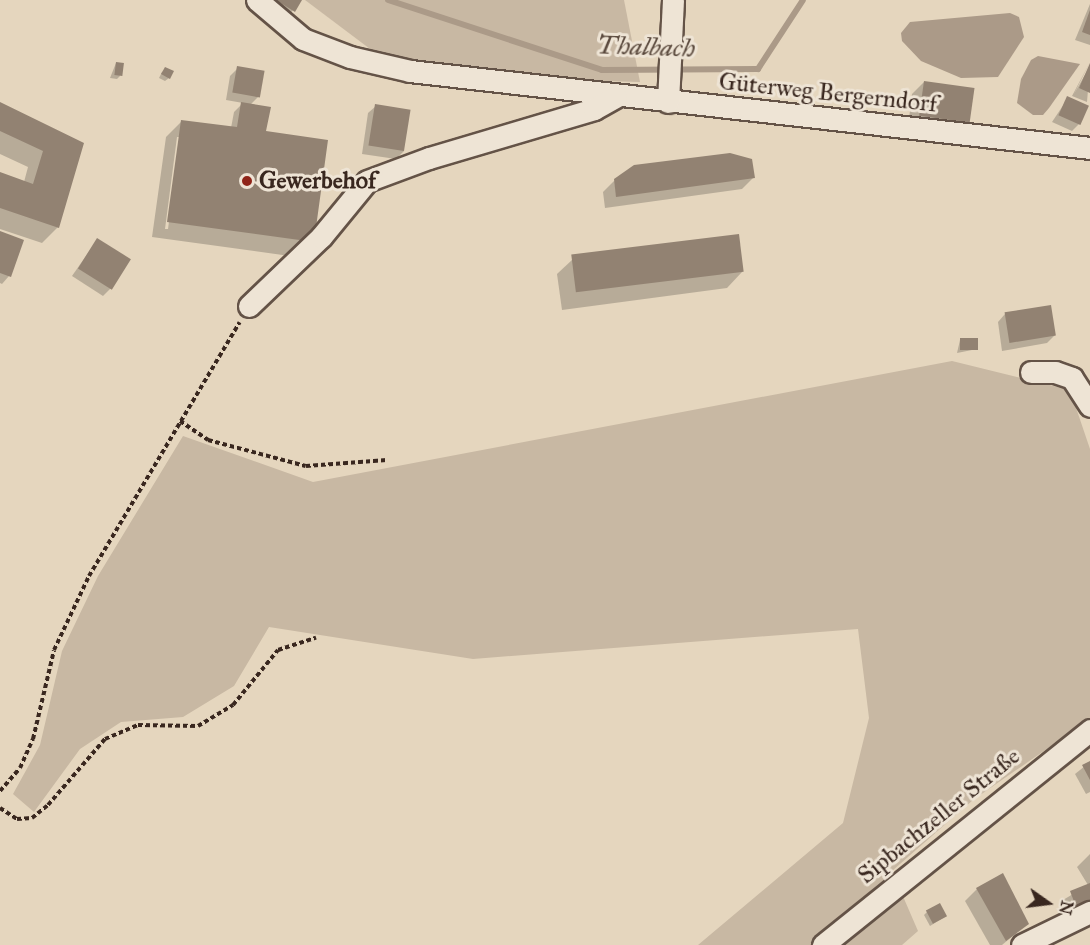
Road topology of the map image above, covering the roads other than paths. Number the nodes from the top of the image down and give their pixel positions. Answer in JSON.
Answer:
{"nodes":[{"id":1,"x":257,"y":0,"type":"edge"},
{"id":2,"x":673,"y":0,"type":"edge"},
{"id":3,"x":669,"y":96,"type":"junction"},
{"id":4,"x":616,"y":97,"type":"junction"},
{"id":5,"x":1090,"y":148,"type":"edge"},
{"id":6,"x":249,"y":306,"type":"road end"},
{"id":7,"x":1031,"y":372,"type":"dead end"},
{"id":8,"x":1090,"y":406,"type":"edge"},
{"id":9,"x":1090,"y":730,"type":"edge"},
{"id":10,"x":1090,"y":912,"type":"edge"},
{"id":11,"x":823,"y":945,"type":"edge"},
{"id":12,"x":1022,"y":945,"type":"edge"}],
"edges":[{"from":1,"to":4,"type":"street","name":"Güterweg Bergerndorf"},
{"from":2,"to":3,"type":"street"},
{"from":3,"to":4,"type":"street","name":"Güterweg Bergerndorf"},
{"from":3,"to":5,"type":"street","name":"Güterweg Bergerndorf"},
{"from":4,"to":6,"type":"street"},
{"from":7,"to":8,"type":"street"},
{"from":9,"to":11,"type":"street","name":"Sipbachzeller Straße"},
{"from":10,"to":12,"type":"street"}]}
